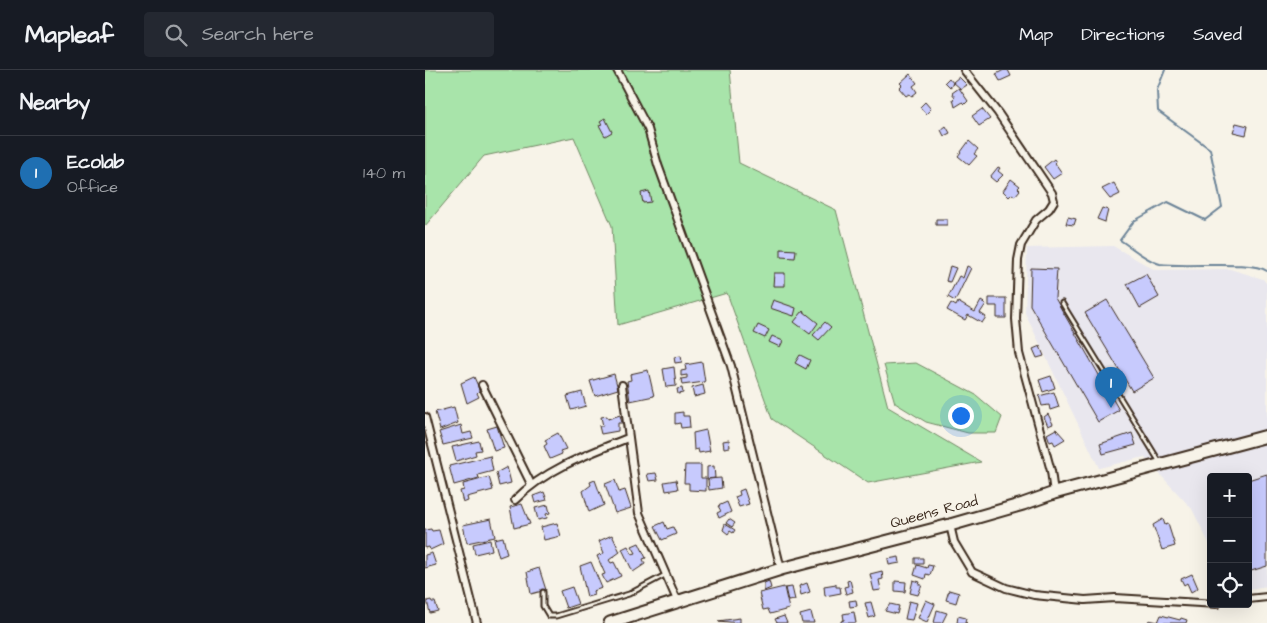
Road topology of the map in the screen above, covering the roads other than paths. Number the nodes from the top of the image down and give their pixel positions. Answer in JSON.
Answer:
{"nodes":[{"id":1,"x":617,"y":70,"type":"edge"},
{"id":2,"x":964,"y":70,"type":"edge"},
{"id":3,"x":1062,"y":303,"type":"dead end"},
{"id":4,"x":622,"y":384,"type":"dead end"},
{"id":5,"x":482,"y":385,"type":"dead end"},
{"id":6,"x":425,"y":417,"type":"edge"},
{"id":7,"x":1267,"y":436,"type":"edge"},
{"id":8,"x":629,"y":438,"type":"junction"},
{"id":9,"x":1160,"y":464,"type":"junction"},
{"id":10,"x":531,"y":484,"type":"junction"},
{"id":11,"x":1054,"y":493,"type":"junction"},
{"id":12,"x":515,"y":500,"type":"dead end"},
{"id":13,"x":950,"y":525,"type":"junction"},
{"id":14,"x":781,"y":568,"type":"junction"},
{"id":15,"x":666,"y":575,"type":"junction"},
{"id":16,"x":543,"y":592,"type":"dead end"},
{"id":17,"x":1267,"y":597,"type":"edge"},
{"id":18,"x":1252,"y":599,"type":"edge"},
{"id":19,"x":677,"y":600,"type":"junction"},
{"id":20,"x":1207,"y":603,"type":"edge"},
{"id":21,"x":477,"y":623,"type":"edge"},
{"id":22,"x":610,"y":623,"type":"edge"}],
"edges":[{"from":1,"to":14,"type":"street"},
{"from":2,"to":11,"type":"street"},
{"from":3,"to":9,"type":"lane"},
{"from":4,"to":8,"type":"street"},
{"from":5,"to":10,"type":"street"},
{"from":6,"to":21,"type":"street"},
{"from":7,"to":9,"type":"highway","name":"Queens Road"},
{"from":8,"to":10,"type":"street"},
{"from":8,"to":15,"type":"street"},
{"from":9,"to":11,"type":"highway","name":"Queens Road"},
{"from":10,"to":12,"type":"street"},
{"from":11,"to":13,"type":"highway","name":"Queens Road"},
{"from":13,"to":14,"type":"highway","name":"Queens Road"},
{"from":13,"to":20,"type":"street"},
{"from":14,"to":19,"type":"highway","name":"Queens Road"},
{"from":15,"to":16,"type":"lane"},
{"from":15,"to":19,"type":"street"},
{"from":17,"to":18,"type":"street"},
{"from":19,"to":22,"type":"highway","name":"Queens Road"}]}
